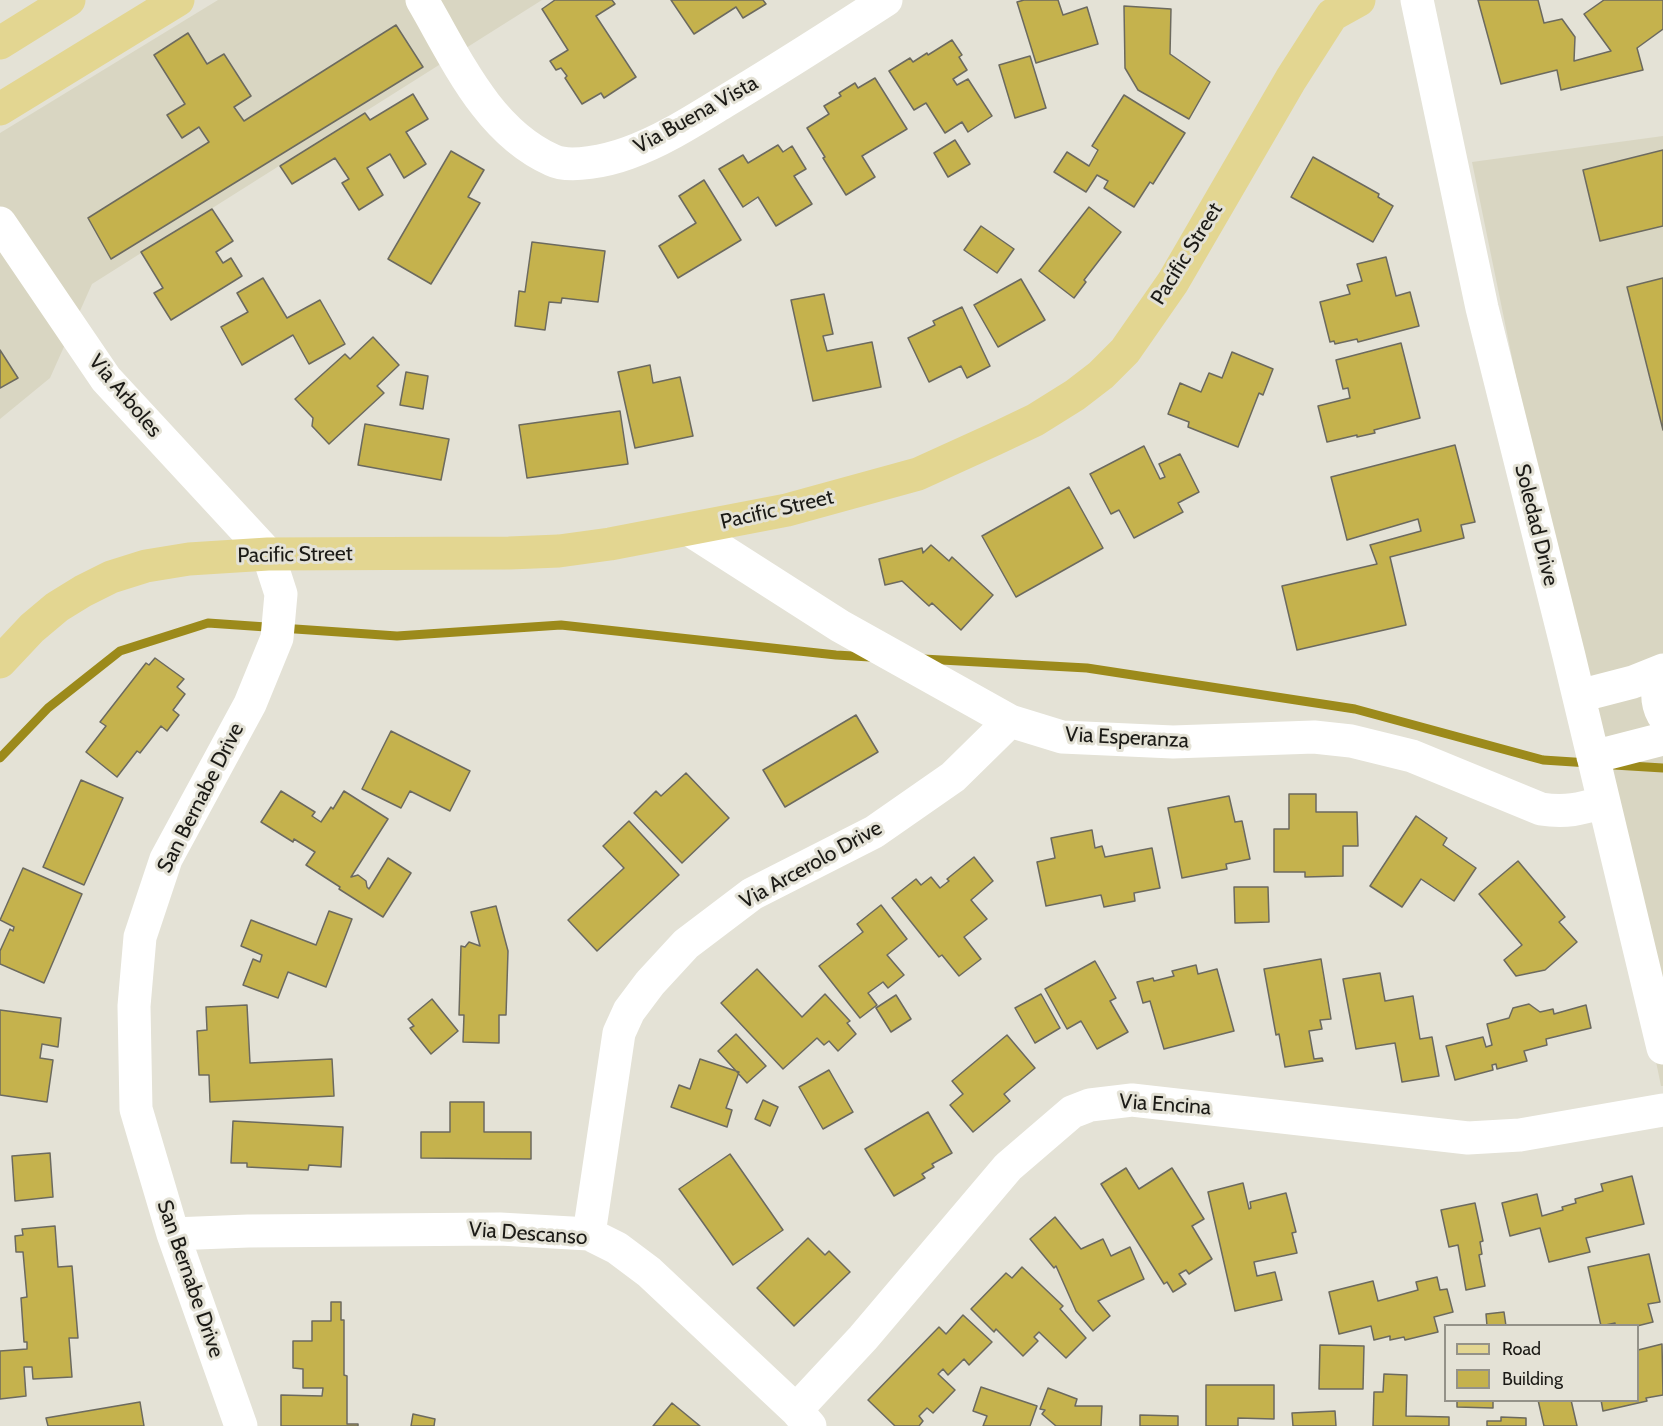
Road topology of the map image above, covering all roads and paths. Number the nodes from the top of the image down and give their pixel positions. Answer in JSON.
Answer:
{"nodes":[{"id":1,"x":69,"y":0,"type":"edge"},
{"id":2,"x":178,"y":0,"type":"edge"},
{"id":3,"x":422,"y":0,"type":"edge"},
{"id":4,"x":886,"y":0,"type":"edge"},
{"id":5,"x":1417,"y":0,"type":"edge"},
{"id":6,"x":1336,"y":5,"type":"edge"},
{"id":7,"x":0,"y":43,"type":"edge"},
{"id":8,"x":0,"y":109,"type":"edge"},
{"id":9,"x":0,"y":224,"type":"edge"},
{"id":10,"x":690,"y":530,"type":"junction"},
{"id":11,"x":268,"y":554,"type":"junction"},
{"id":12,"x":0,"y":662,"type":"edge"},
{"id":13,"x":1663,"y":670,"type":"edge"},
{"id":14,"x":1663,"y":676,"type":"edge"},
{"id":15,"x":1579,"y":696,"type":"junction"},
{"id":16,"x":1663,"y":715,"type":"edge"},
{"id":17,"x":1010,"y":721,"type":"junction"},
{"id":18,"x":1663,"y":739,"type":"edge"},
{"id":19,"x":1593,"y":757,"type":"junction"},
{"id":20,"x":1604,"y":802,"type":"junction"},
{"id":21,"x":1663,"y":1048,"type":"edge"},
{"id":22,"x":1663,"y":1110,"type":"edge"},
{"id":23,"x":173,"y":1234,"type":"junction"},
{"id":24,"x":589,"y":1234,"type":"junction"},
{"id":25,"x":803,"y":1418,"type":"edge"},
{"id":26,"x":241,"y":1426,"type":"edge"}],
"edges":[{"from":1,"to":7,"type":"main road"},
{"from":2,"to":8,"type":"main road"},
{"from":3,"to":4,"type":"street","name":"Via Buena Vista"},
{"from":5,"to":15,"type":"street","name":"Soledad Drive"},
{"from":6,"to":10,"type":"main road","name":"Pacific Street"},
{"from":9,"to":11,"type":"street","name":"Via Arboles"},
{"from":10,"to":11,"type":"main road","name":"Pacific Street"},
{"from":10,"to":17,"type":"street","name":"Via Esperanza"},
{"from":11,"to":12,"type":"main road","name":"Pacific Street"},
{"from":11,"to":23,"type":"street","name":"San Bernabe Drive"},
{"from":13,"to":15,"type":"street"},
{"from":14,"to":16,"type":"street"},
{"from":15,"to":19,"type":"street","name":"Soledad Drive"},
{"from":17,"to":20,"type":"street","name":"Via Esperanza"},
{"from":17,"to":24,"type":"street","name":"Via Arcerolo Drive"},
{"from":18,"to":19,"type":"street"},
{"from":19,"to":20,"type":"street","name":"Soledad Drive"},
{"from":20,"to":21,"type":"street","name":"Soledad Drive"},
{"from":22,"to":25,"type":"street","name":"Via Encina"},
{"from":23,"to":24,"type":"street","name":"Via Descanso"},
{"from":23,"to":26,"type":"street","name":"San Bernabe Drive"},
{"from":24,"to":25,"type":"street","name":"Via Descanso"}]}
